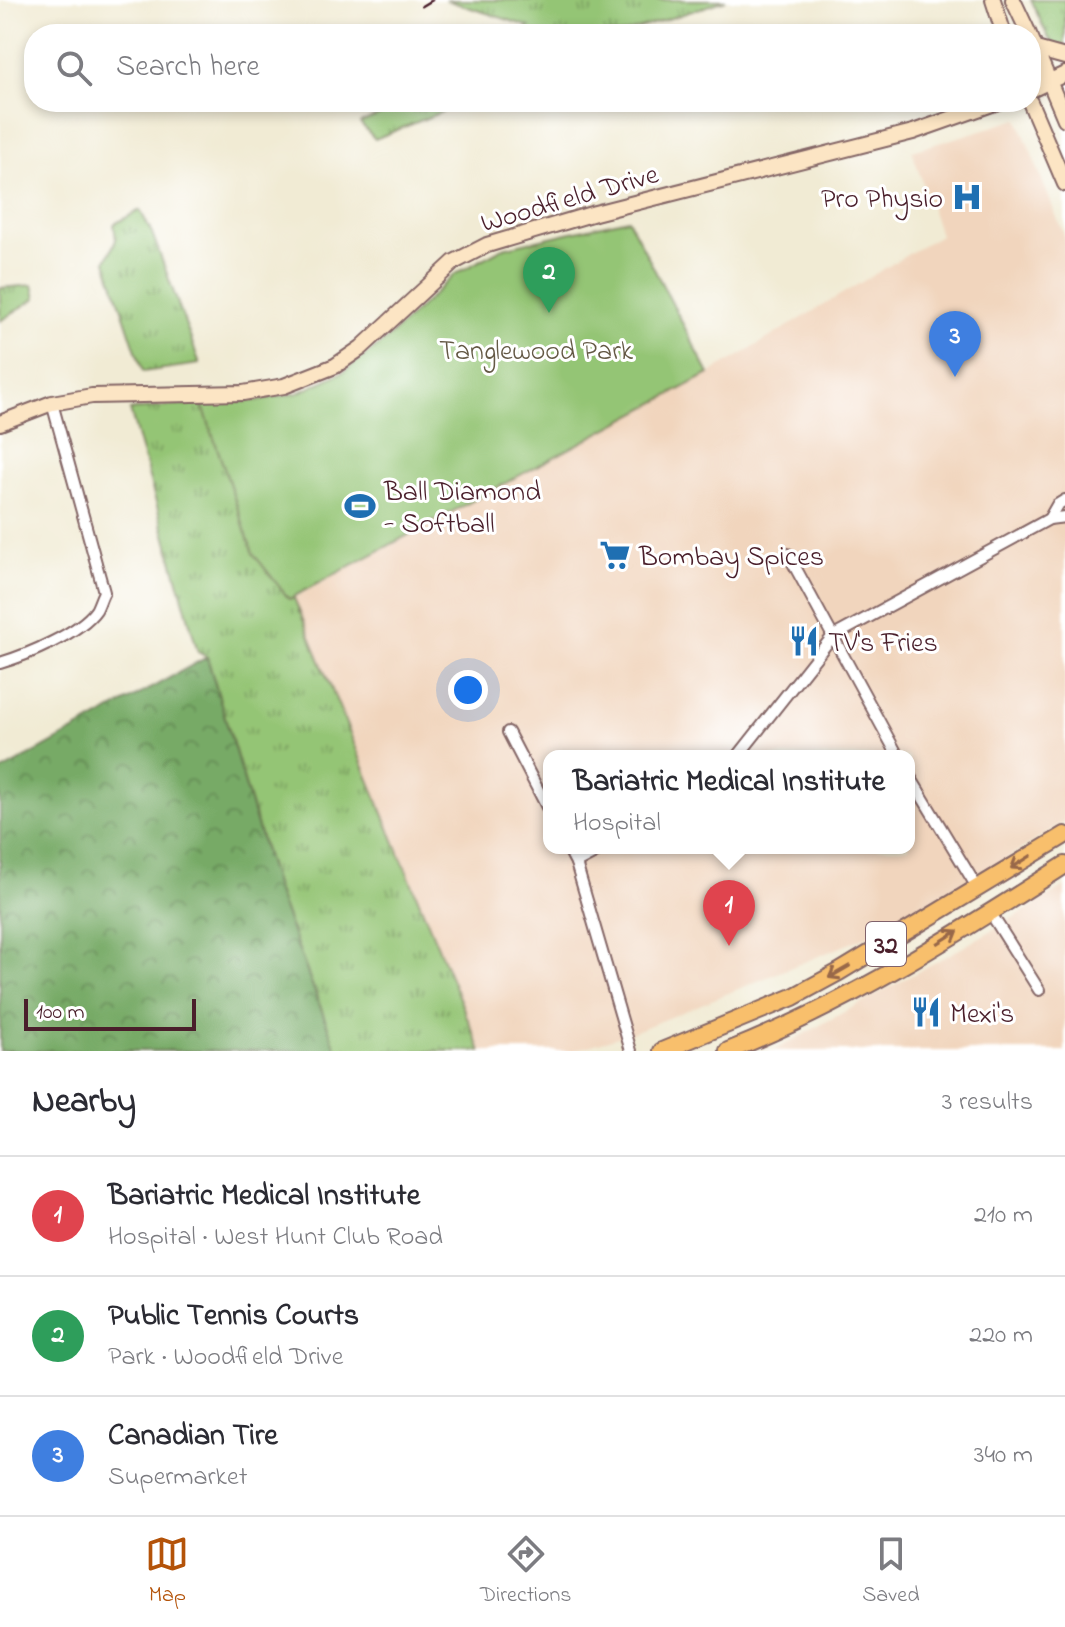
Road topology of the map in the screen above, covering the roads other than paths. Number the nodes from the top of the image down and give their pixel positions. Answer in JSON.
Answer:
{"nodes":[{"id":1,"x":993,"y":0,"type":"edge"},
{"id":2,"x":1013,"y":0,"type":"edge"},
{"id":3,"x":1001,"y":24,"type":"edge"},
{"id":4,"x":1024,"y":24,"type":"edge"},
{"id":5,"x":1041,"y":45,"type":"edge"},
{"id":6,"x":1065,"y":57,"type":"edge"},
{"id":7,"x":1041,"y":62,"type":"edge"},
{"id":8,"x":1065,"y":74,"type":"edge"},
{"id":9,"x":1050,"y":83,"type":"junction"},
{"id":10,"x":1041,"y":86,"type":"edge"},
{"id":11,"x":970,"y":112,"type":"edge"},
{"id":12,"x":1034,"y":112,"type":"edge"},
{"id":13,"x":1065,"y":119,"type":"edge"},
{"id":14,"x":1065,"y":184,"type":"edge"},
{"id":15,"x":52,"y":403,"type":"junction"},
{"id":16,"x":0,"y":423,"type":"edge"},
{"id":17,"x":1065,"y":500,"type":"edge"},
{"id":18,"x":1065,"y":517,"type":"edge"},
{"id":19,"x":1049,"y":519,"type":"junction"},
{"id":20,"x":788,"y":554,"type":"dead end"},
{"id":21,"x":832,"y":637,"type":"junction"},
{"id":22,"x":0,"y":663,"type":"edge"},
{"id":23,"x":508,"y":732,"type":"dead end"},
{"id":24,"x":743,"y":750,"type":"edge"},
{"id":25,"x":895,"y":750,"type":"edge"},
{"id":26,"x":915,"y":785,"type":"edge"},
{"id":27,"x":543,"y":799,"type":"edge"},
{"id":28,"x":1065,"y":835,"type":"edge"},
{"id":29,"x":571,"y":854,"type":"edge"},
{"id":30,"x":593,"y":854,"type":"edge"},
{"id":31,"x":576,"y":863,"type":"junction"},
{"id":32,"x":1065,"y":865,"type":"edge"},
{"id":33,"x":978,"y":889,"type":"junction"},
{"id":34,"x":990,"y":912,"type":"junction"},
{"id":35,"x":1039,"y":990,"type":"dead end"},
{"id":36,"x":631,"y":1051,"type":"edge"},
{"id":37,"x":662,"y":1051,"type":"edge"},
{"id":38,"x":728,"y":1051,"type":"edge"}],
"edges":[{"from":1,"to":3,"type":"street"},
{"from":2,"to":4,"type":"street"},
{"from":5,"to":6,"type":"street"},
{"from":7,"to":9,"type":"street"},
{"from":8,"to":9,"type":"street"},
{"from":9,"to":10,"type":"street"},
{"from":9,"to":13,"type":"street"},
{"from":11,"to":15,"type":"street","name":"Woodfield Drive"},
{"from":12,"to":14,"type":"street"},
{"from":15,"to":16,"type":"street","name":"Woodfield Drive"},
{"from":15,"to":22,"type":"street"},
{"from":17,"to":19,"type":"street"},
{"from":18,"to":19,"type":"street"},
{"from":19,"to":21,"type":"street"},
{"from":20,"to":21,"type":"street"},
{"from":21,"to":24,"type":"street"},
{"from":21,"to":25,"type":"street"},
{"from":23,"to":27,"type":"street"},
{"from":26,"to":33,"type":"street"},
{"from":28,"to":33,"type":"main road","number":"32","one_way":true},
{"from":29,"to":31,"type":"street"},
{"from":30,"to":31,"type":"street"},
{"from":31,"to":36,"type":"street"},
{"from":32,"to":34,"type":"main road","number":"32"},
{"from":33,"to":34,"type":"main road"},
{"from":33,"to":37,"type":"main road","number":"32","one_way":true},
{"from":34,"to":35,"type":"street"},
{"from":38,"to":34,"type":"main road","number":"32","one_way":true}]}
